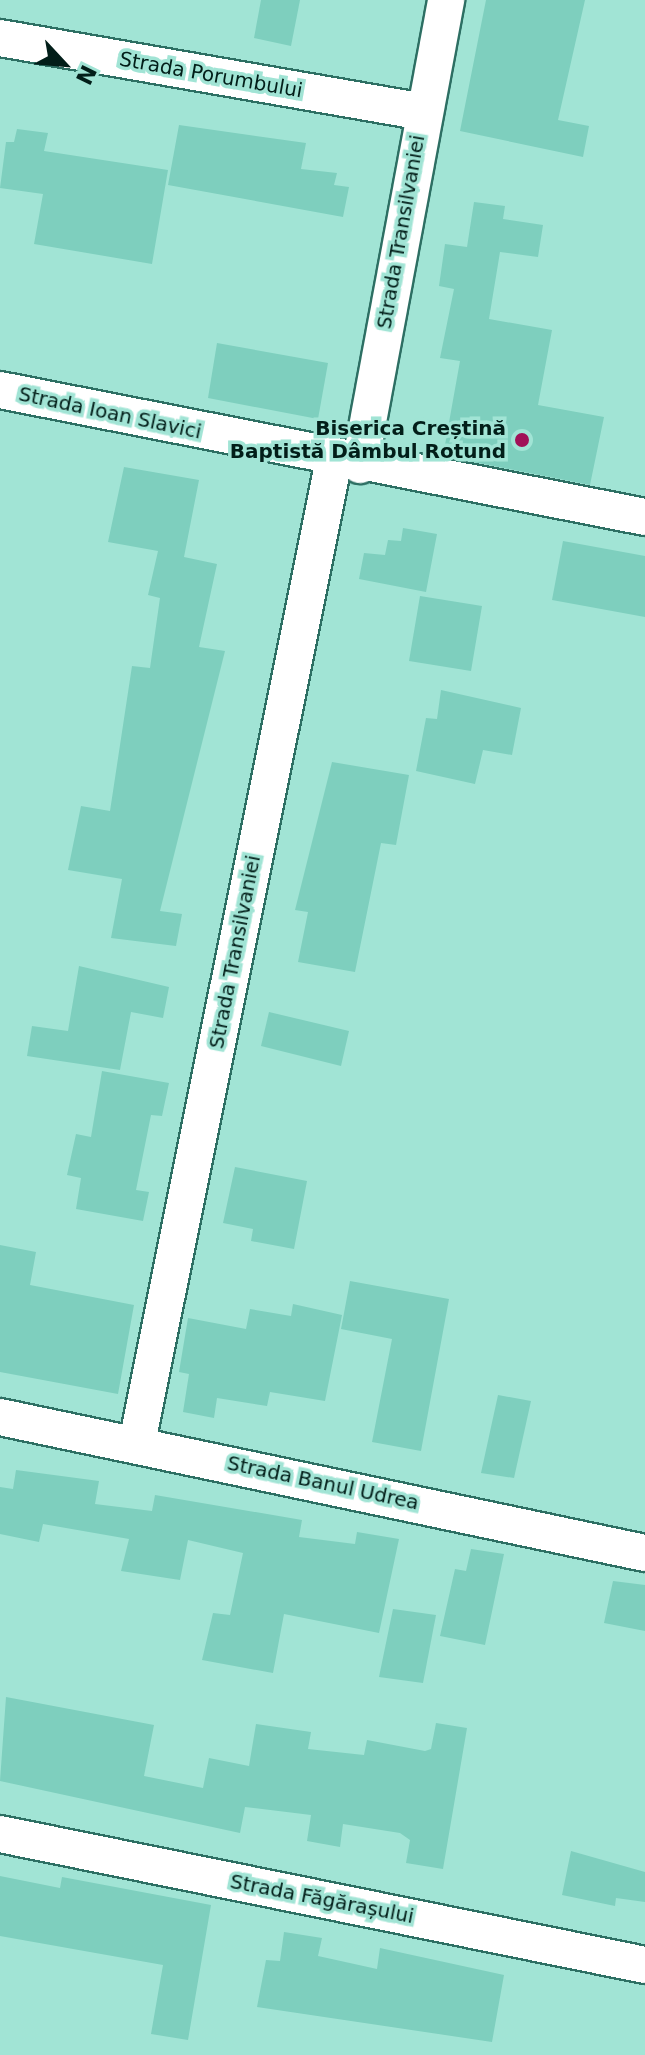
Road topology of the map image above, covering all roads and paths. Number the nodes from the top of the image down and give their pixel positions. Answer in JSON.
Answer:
{"nodes":[{"id":1,"x":446,"y":0,"type":"edge"},
{"id":2,"x":0,"y":38,"type":"edge"},
{"id":3,"x":422,"y":112,"type":"junction"},
{"id":4,"x":0,"y":390,"type":"edge"},
{"id":5,"x":347,"y":463,"type":"junction"},
{"id":6,"x":645,"y":517,"type":"edge"},
{"id":7,"x":0,"y":1417,"type":"edge"},
{"id":8,"x":137,"y":1443,"type":"junction"},
{"id":9,"x":645,"y":1553,"type":"edge"},
{"id":10,"x":0,"y":1834,"type":"edge"},
{"id":11,"x":645,"y":1965,"type":"edge"}],
"edges":[{"from":1,"to":3,"type":"street","name":"Strada Transilvaniei"},
{"from":2,"to":3,"type":"street","name":"Strada Porumbului"},
{"from":3,"to":5,"type":"street","name":"Strada Transilvaniei"},
{"from":4,"to":5,"type":"street","name":"Strada Ioan Slavici"},
{"from":5,"to":6,"type":"street","name":"Strada Ioan Slavici"},
{"from":5,"to":8,"type":"street","name":"Strada Transilvaniei"},
{"from":7,"to":8,"type":"street","name":"Strada Banul Udrea"},
{"from":8,"to":9,"type":"street","name":"Strada Banul Udrea"},
{"from":10,"to":11,"type":"street","name":"Strada Făgărașului"}]}
